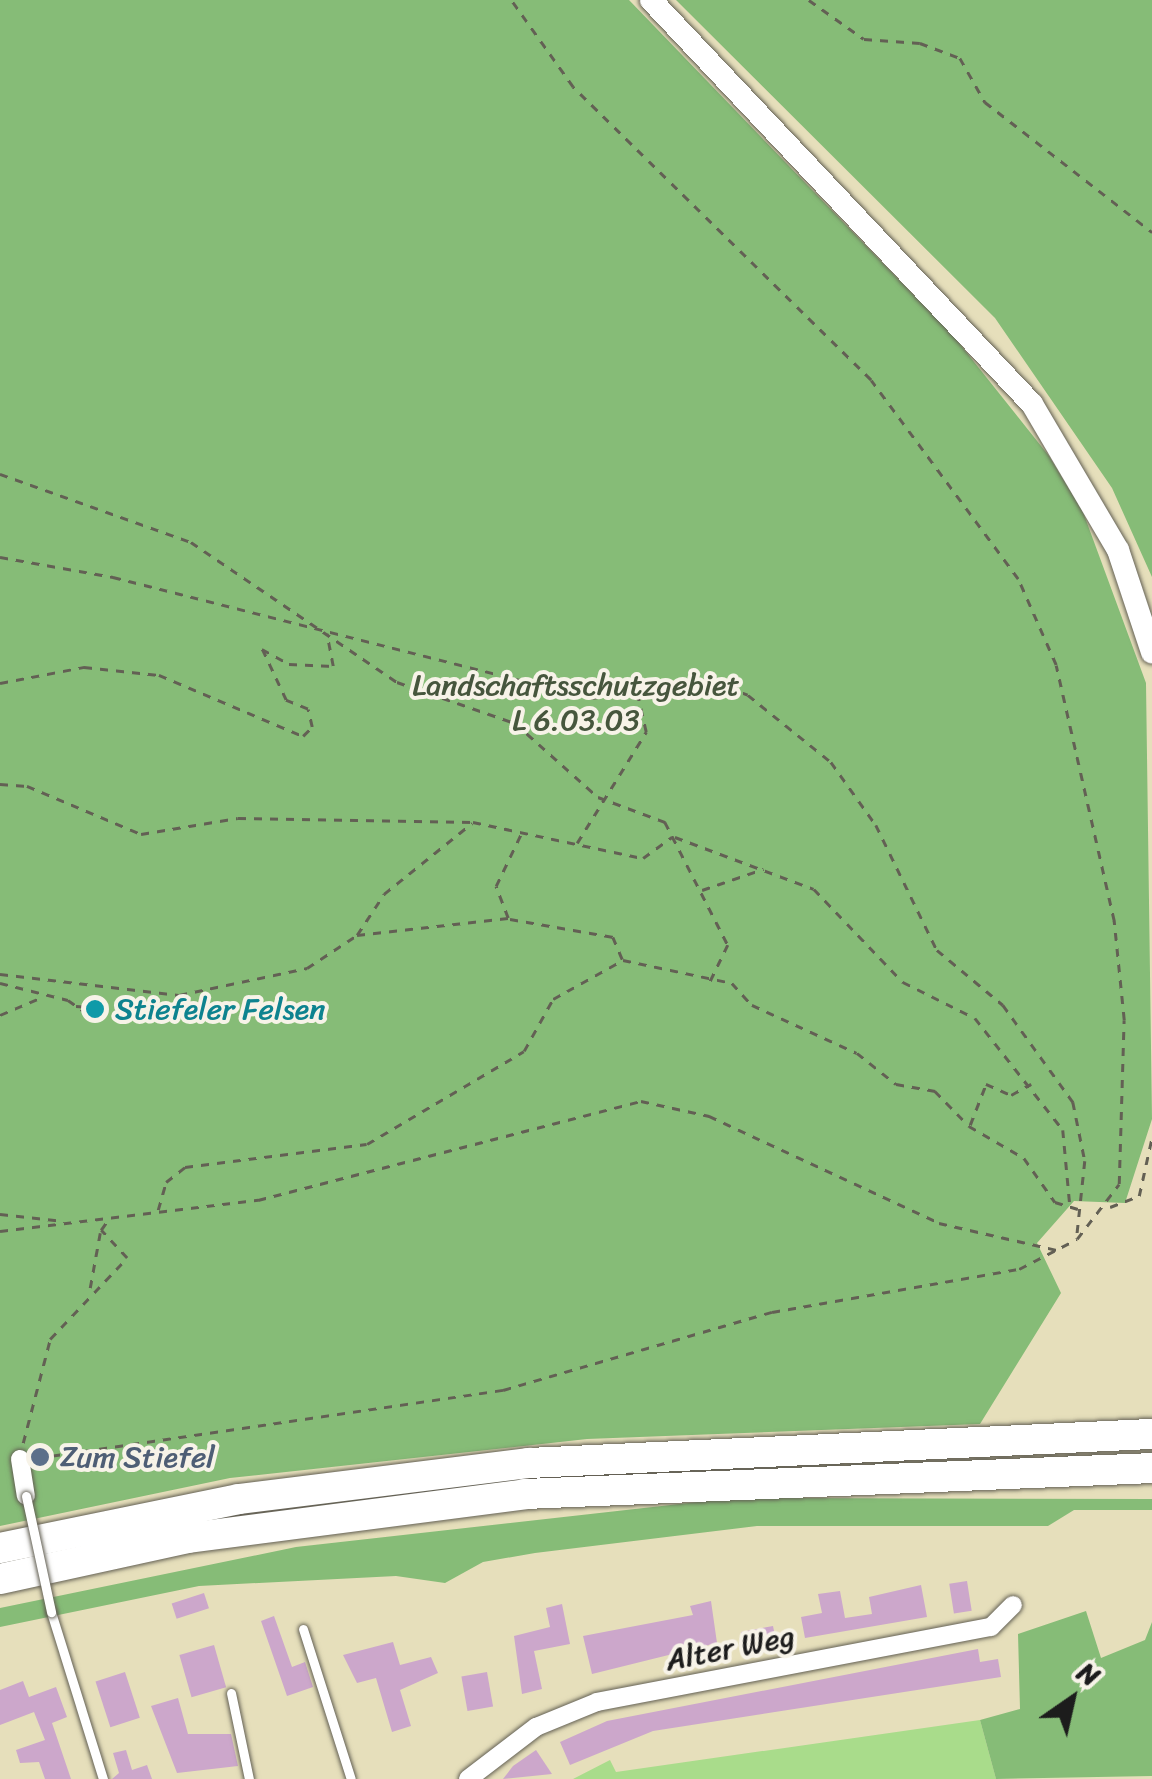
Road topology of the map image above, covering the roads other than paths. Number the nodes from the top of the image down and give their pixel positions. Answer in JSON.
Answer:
{"nodes":[{"id":1,"x":651,"y":0,"type":"edge"},
{"id":2,"x":1152,"y":652,"type":"edge"},
{"id":3,"x":1152,"y":1434,"type":"edge"},
{"id":4,"x":20,"y":1459,"type":"road end"},
{"id":5,"x":1152,"y":1468,"type":"edge"},
{"id":6,"x":26,"y":1496,"type":"joint"},
{"id":7,"x":0,"y":1548,"type":"edge"},
{"id":8,"x":0,"y":1579,"type":"edge"},
{"id":9,"x":1013,"y":1604,"type":"dead end"},
{"id":10,"x":303,"y":1629,"type":"dead end"},
{"id":11,"x":231,"y":1692,"type":"dead end"},
{"id":12,"x":103,"y":1779,"type":"edge"},
{"id":13,"x":249,"y":1779,"type":"edge"},
{"id":14,"x":351,"y":1779,"type":"edge"},
{"id":15,"x":468,"y":1779,"type":"edge"}],
"edges":[{"from":1,"to":2,"type":"main road"},
{"from":3,"to":7,"type":"highway"},
{"from":4,"to":6,"type":"street"},
{"from":5,"to":8,"type":"highway"},
{"from":6,"to":12,"type":"lane","bridge":true},
{"from":9,"to":15,"type":"street","name":"Alter Weg"},
{"from":10,"to":14,"type":"lane"},
{"from":11,"to":13,"type":"lane"}]}
